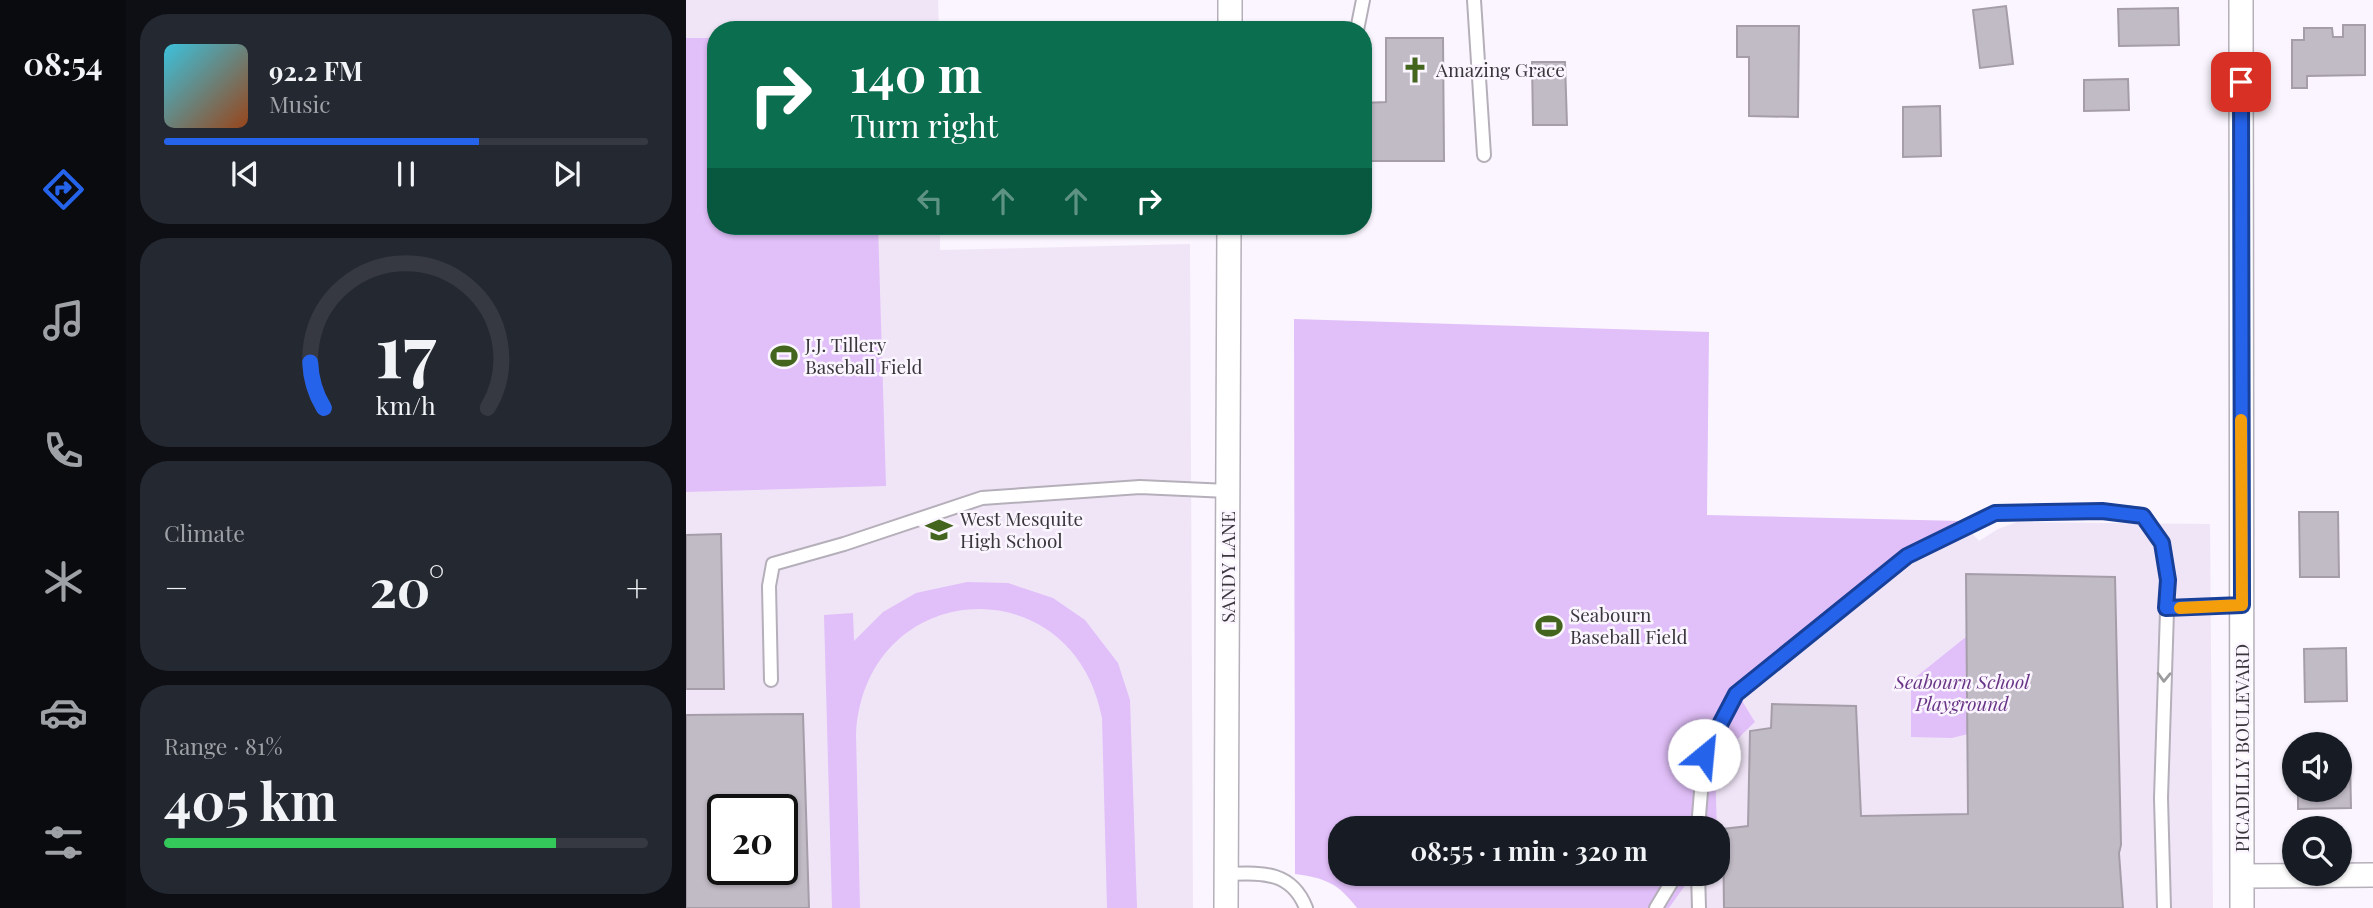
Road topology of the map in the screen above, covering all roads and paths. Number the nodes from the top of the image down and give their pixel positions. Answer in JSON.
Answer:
{"nodes":[{"id":1,"x":1230,"y":0,"type":"edge"},
{"id":2,"x":1363,"y":0,"type":"edge"},
{"id":3,"x":1474,"y":0,"type":"edge"},
{"id":4,"x":2241,"y":0,"type":"edge"},
{"id":5,"x":1230,"y":21,"type":"edge"},
{"id":6,"x":1359,"y":21,"type":"edge"},
{"id":7,"x":1484,"y":155,"type":"dead end"},
{"id":8,"x":1229,"y":235,"type":"edge"},
{"id":9,"x":1228,"y":491,"type":"junction"},
{"id":10,"x":2242,"y":605,"type":"junction"},
{"id":11,"x":2166,"y":608,"type":"junction"},
{"id":12,"x":771,"y":680,"type":"dead end"},
{"id":13,"x":1699,"y":816,"type":"edge"},
{"id":14,"x":1226,"y":874,"type":"junction"},
{"id":15,"x":2373,"y":875,"type":"edge"},
{"id":16,"x":2242,"y":876,"type":"junction"},
{"id":17,"x":1669,"y":886,"type":"edge"},
{"id":18,"x":1698,"y":886,"type":"edge"},
{"id":19,"x":1226,"y":908,"type":"edge"},
{"id":20,"x":1306,"y":908,"type":"edge"},
{"id":21,"x":1656,"y":908,"type":"edge"},
{"id":22,"x":1699,"y":908,"type":"edge"},
{"id":23,"x":2164,"y":908,"type":"edge"},
{"id":24,"x":2242,"y":908,"type":"edge"}],
"edges":[{"from":1,"to":5,"type":"street"},
{"from":2,"to":6,"type":"lane"},
{"from":3,"to":7,"type":"lane"},
{"from":4,"to":10,"type":"street","name":"PICADILLY BOULEVARD"},
{"from":8,"to":9,"type":"street","name":"SANDY LANE"},
{"from":9,"to":12,"type":"lane"},
{"from":9,"to":14,"type":"street","name":"SANDY LANE"},
{"from":10,"to":11,"type":"lane"},
{"from":10,"to":16,"type":"street","name":"PICADILLY BOULEVARD"},
{"from":11,"to":13,"type":"lane"},
{"from":11,"to":23,"type":"lane","one_way":true},
{"from":14,"to":19,"type":"street","name":"SANDY LANE"},
{"from":14,"to":20,"type":"lane"},
{"from":15,"to":16,"type":"street"},
{"from":16,"to":24,"type":"street","name":"PICADILLY BOULEVARD"},
{"from":17,"to":21,"type":"lane"},
{"from":18,"to":22,"type":"lane"}]}
